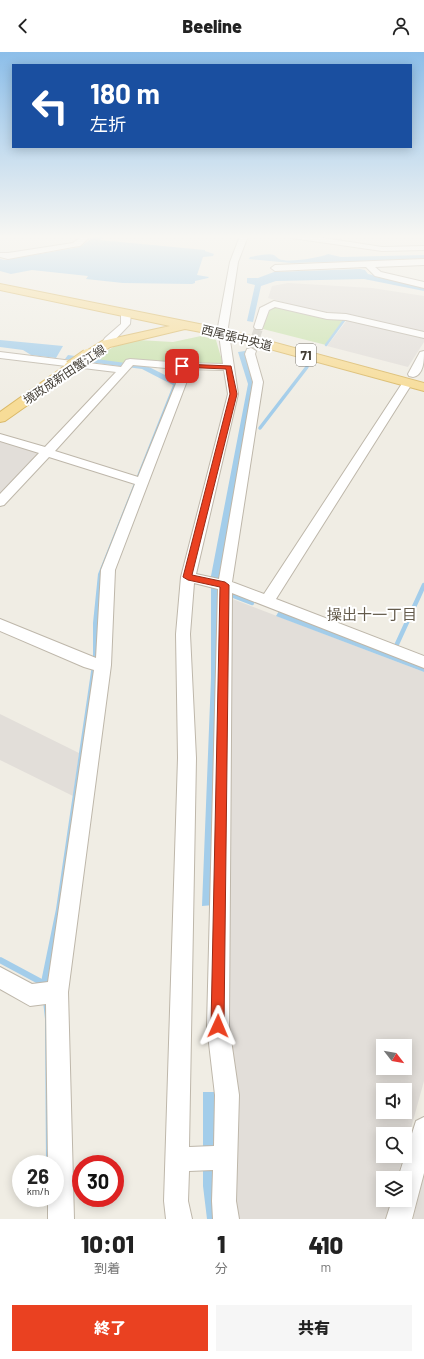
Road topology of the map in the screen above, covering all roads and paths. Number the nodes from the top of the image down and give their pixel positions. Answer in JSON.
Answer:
{"nodes":[{"id":1,"x":17,"y":290,"type":"edge"},
{"id":2,"x":45,"y":290,"type":"edge"},
{"id":3,"x":229,"y":290,"type":"edge"},
{"id":4,"x":126,"y":313,"type":"junction"},
{"id":5,"x":202,"y":323,"type":"junction"},
{"id":6,"x":188,"y":326,"type":"junction"},
{"id":7,"x":259,"y":327,"type":"tunnel mouth"},
{"id":8,"x":223,"y":330,"type":"junction"},
{"id":9,"x":424,"y":335,"type":"edge"},
{"id":10,"x":106,"y":344,"type":"junction"},
{"id":11,"x":251,"y":351,"type":"tunnel mouth"},
{"id":12,"x":424,"y":354,"type":"edge"},
{"id":13,"x":0,"y":355,"type":"edge"},
{"id":14,"x":127,"y":366,"type":"junction"},
{"id":15,"x":182,"y":366,"type":"junction"},
{"id":16,"x":229,"y":367,"type":"junction"},
{"id":17,"x":415,"y":378,"type":"edge"},
{"id":18,"x":424,"y":387,"type":"edge"},
{"id":19,"x":0,"y":418,"type":"edge"},
{"id":20,"x":0,"y":437,"type":"edge"},
{"id":21,"x":46,"y":453,"type":"junction"},
{"id":22,"x":136,"y":481,"type":"junction"},
{"id":23,"x":0,"y":502,"type":"edge"},
{"id":24,"x":197,"y":579,"type":"junction"},
{"id":25,"x":225,"y":585,"type":"junction"},
{"id":26,"x":267,"y":602,"type":"junction"},
{"id":27,"x":0,"y":625,"type":"edge"},
{"id":28,"x":424,"y":662,"type":"edge"},
{"id":29,"x":96,"y":664,"type":"junction"},
{"id":30,"x":0,"y":977,"type":"edge"},
{"id":31,"x":57,"y":992,"type":"junction"},
{"id":32,"x":424,"y":1129,"type":"edge"},
{"id":33,"x":222,"y":1158,"type":"junction"},
{"id":34,"x":185,"y":1159,"type":"junction"},
{"id":35,"x":412,"y":1173,"type":"edge"},
{"id":36,"x":403,"y":1207,"type":"edge"},
{"id":37,"x":61,"y":1219,"type":"edge"},
{"id":38,"x":179,"y":1219,"type":"edge"},
{"id":39,"x":226,"y":1219,"type":"edge"},
{"id":40,"x":399,"y":1219,"type":"edge"}],
"edges":[{"from":1,"to":4,"type":"main road","name":"西尾張中央道","number":"71"},
{"from":2,"to":5,"type":"main road","name":"西尾張中央道","number":"71"},
{"from":3,"to":8,"type":"street"},
{"from":4,"to":6,"type":"main road","name":"西尾張中央道","number":"71"},
{"from":4,"to":10,"type":"street"},
{"from":5,"to":6,"type":"main road","name":"境政成新田蟹江線"},
{"from":5,"to":8,"type":"main road","name":"西尾張中央道","number":"71"},
{"from":6,"to":8,"type":"main road","name":"西尾張中央道","number":"71"},
{"from":6,"to":10,"type":"main road","name":"境政成新田蟹江線"},
{"from":7,"to":9,"type":"street"},
{"from":8,"to":16,"type":"street"},
{"from":8,"to":17,"type":"main road","name":"西尾張中央道","number":"71"},
{"from":10,"to":19,"type":"main road","name":"境政成新田蟹江線","bridge":true},
{"from":11,"to":25,"type":"street"},
{"from":12,"to":17,"type":"street"},
{"from":13,"to":14,"type":"street"},
{"from":14,"to":15,"type":"street"},
{"from":14,"to":21,"type":"street"},
{"from":15,"to":16,"type":"street"},
{"from":15,"to":22,"type":"street"},
{"from":16,"to":24,"type":"street"},
{"from":17,"to":18,"type":"main road","name":"西尾張中央道","number":"71"},
{"from":17,"to":26,"type":"street"},
{"from":20,"to":21,"type":"street"},
{"from":21,"to":22,"type":"street"},
{"from":21,"to":23,"type":"street"},
{"from":22,"to":29,"type":"street"},
{"from":24,"to":25,"type":"street"},
{"from":24,"to":34,"type":"street"},
{"from":25,"to":26,"type":"street"},
{"from":25,"to":33,"type":"street"},
{"from":26,"to":28,"type":"street"},
{"from":27,"to":29,"type":"street"},
{"from":29,"to":31,"type":"street"},
{"from":30,"to":31,"type":"street"},
{"from":31,"to":37,"type":"street"},
{"from":32,"to":35,"type":"street"},
{"from":33,"to":34,"type":"street"},
{"from":33,"to":39,"type":"street"},
{"from":34,"to":38,"type":"street"},
{"from":36,"to":40,"type":"street"}]}
